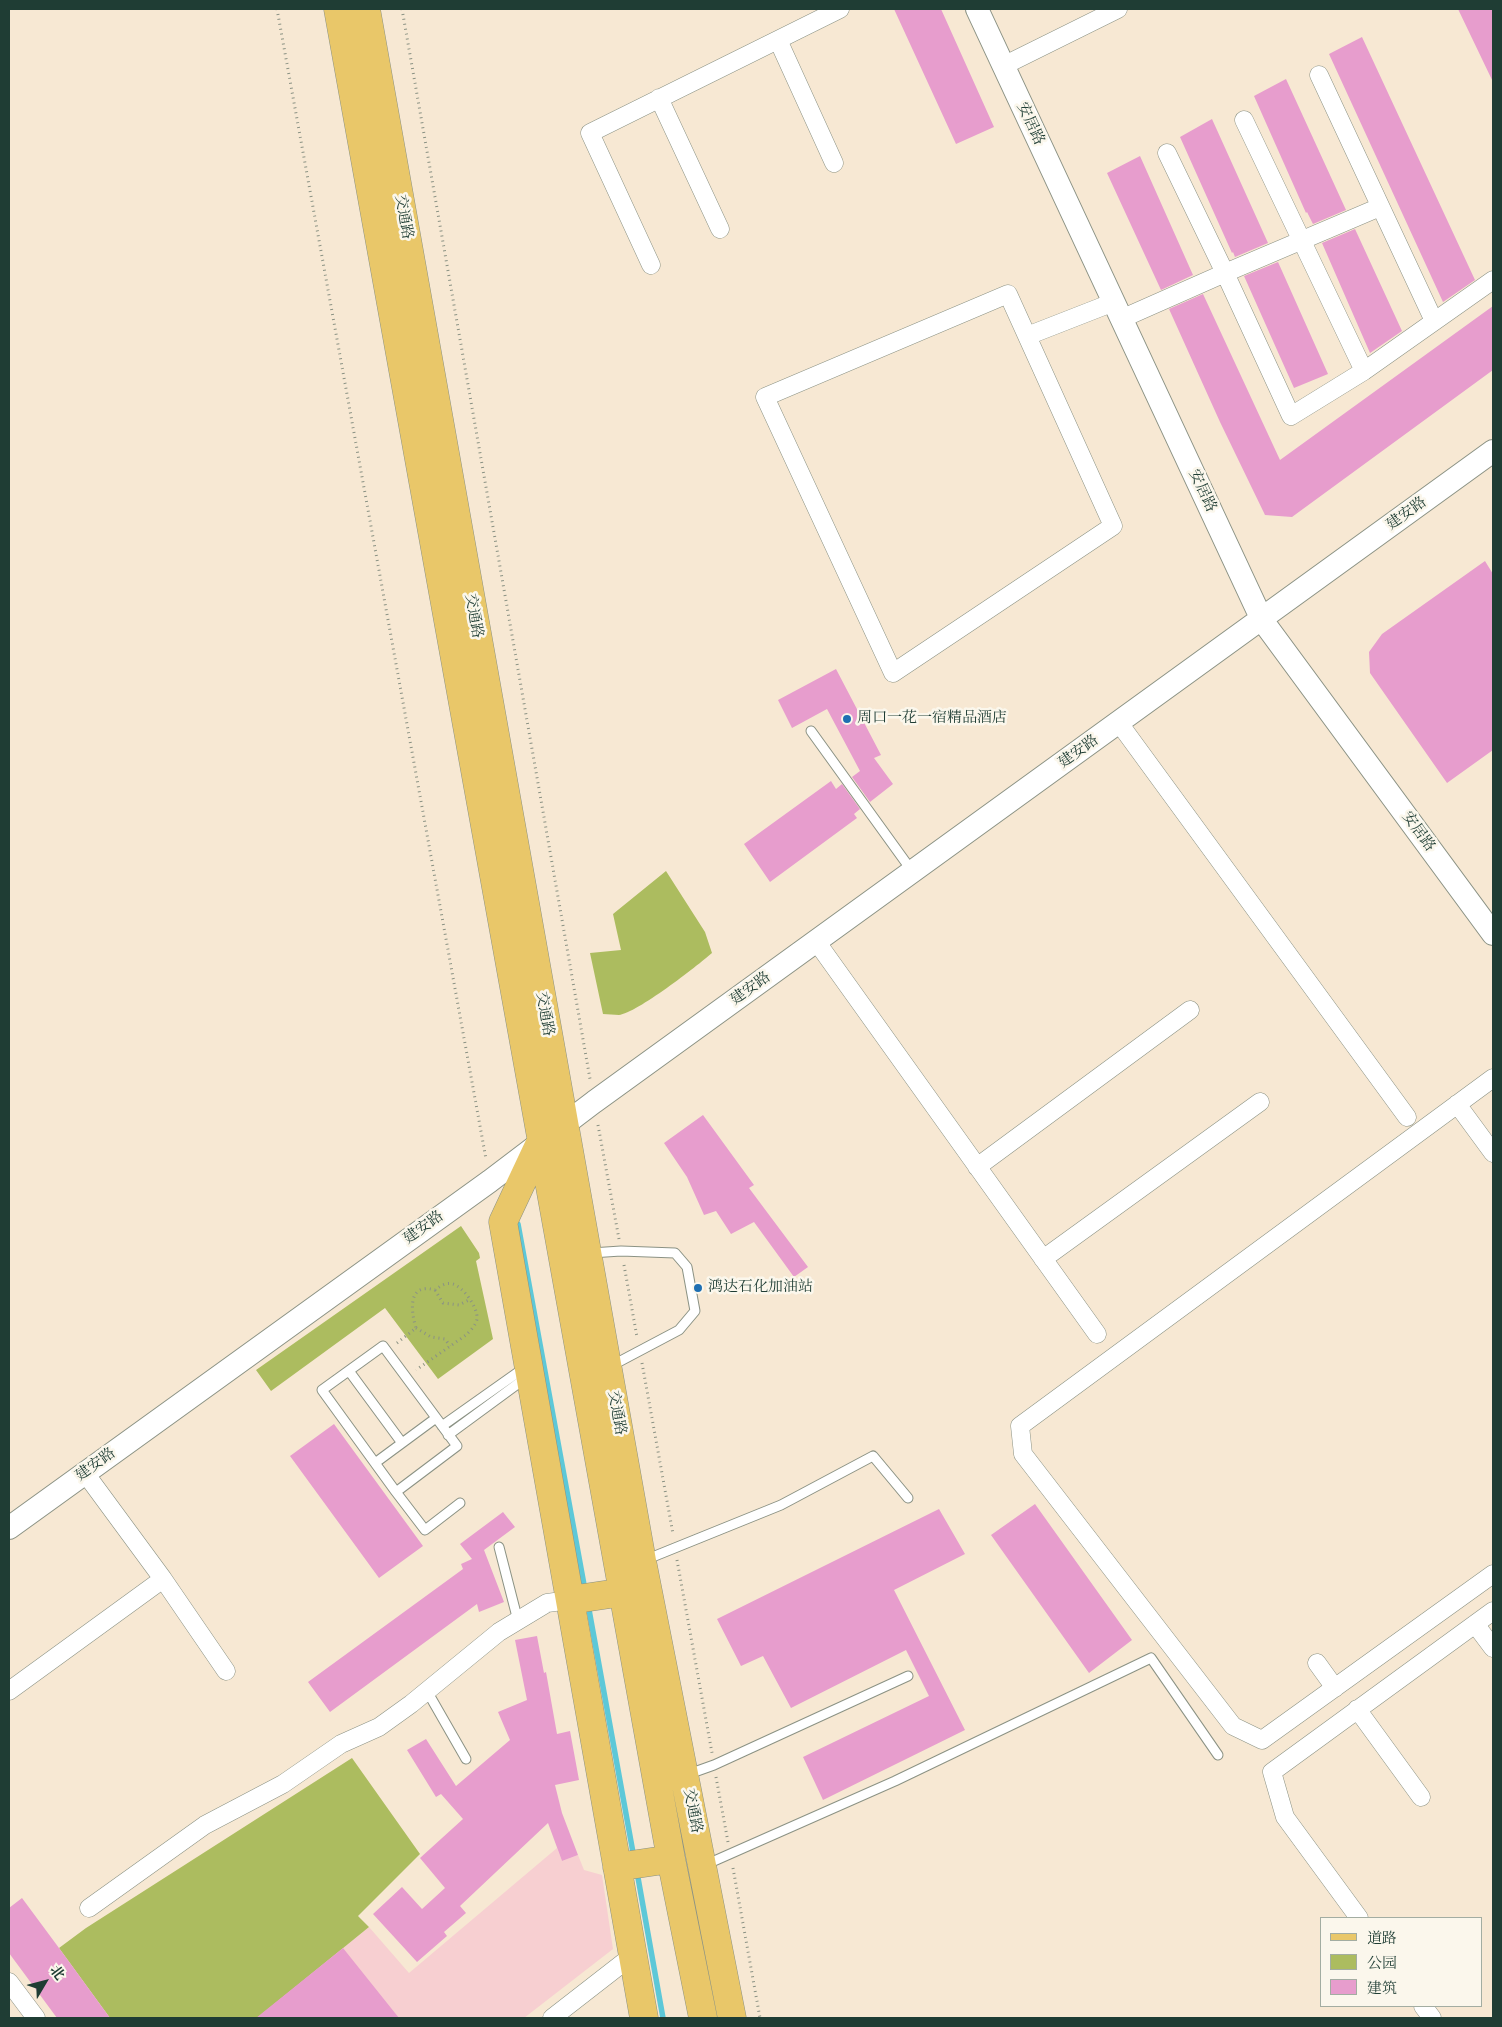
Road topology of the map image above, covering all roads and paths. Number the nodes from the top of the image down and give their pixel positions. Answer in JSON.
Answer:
{"nodes":[{"id":1,"x":277,"y":9,"type":"edge"},
{"id":2,"x":338,"y":9,"type":"edge"},
{"id":3,"x":366,"y":9,"type":"edge"},
{"id":4,"x":402,"y":9,"type":"edge"},
{"id":5,"x":840,"y":9,"type":"edge"},
{"id":6,"x":977,"y":9,"type":"edge"},
{"id":7,"x":1118,"y":9,"type":"edge"},
{"id":8,"x":778,"y":40,"type":"junction"},
{"id":9,"x":1003,"y":66,"type":"junction"},
{"id":10,"x":1319,"y":75,"type":"dead end"},
{"id":11,"x":659,"y":98,"type":"junction"},
{"id":12,"x":1244,"y":120,"type":"dead end"},
{"id":13,"x":1167,"y":153,"type":"dead end"},
{"id":14,"x":834,"y":163,"type":"dead end"},
{"id":15,"x":1380,"y":206,"type":"junction"},
{"id":16,"x":720,"y":229,"type":"dead end"},
{"id":17,"x":1302,"y":240,"type":"junction"},
{"id":18,"x":651,"y":265,"type":"dead end"},
{"id":19,"x":1225,"y":274,"type":"junction"},
{"id":20,"x":1493,"y":280,"type":"edge"},
{"id":21,"x":1117,"y":310,"type":"junction"},
{"id":22,"x":1434,"y":321,"type":"junction"},
{"id":23,"x":1027,"y":336,"type":"junction"},
{"id":24,"x":1364,"y":371,"type":"junction"},
{"id":25,"x":1493,"y":451,"type":"edge"},
{"id":26,"x":1262,"y":620,"type":"junction"},
{"id":27,"x":1118,"y":723,"type":"junction"},
{"id":28,"x":811,"y":731,"type":"dead end"},
{"id":29,"x":912,"y":871,"type":"junction"},
{"id":30,"x":1493,"y":934,"type":"edge"},
{"id":31,"x":816,"y":941,"type":"junction"},
{"id":32,"x":1190,"y":1010,"type":"dead end"},
{"id":33,"x":1493,"y":1078,"type":"edge"},
{"id":34,"x":594,"y":1102,"type":"junction"},
{"id":35,"x":1260,"y":1102,"type":"dead end"},
{"id":36,"x":1458,"y":1104,"type":"junction"},
{"id":37,"x":1406,"y":1117,"type":"dead end"},
{"id":38,"x":564,"y":1125,"type":"junction"},
{"id":39,"x":541,"y":1141,"type":"junction"},
{"id":40,"x":1493,"y":1152,"type":"edge"},
{"id":41,"x":977,"y":1167,"type":"junction"},
{"id":42,"x":490,"y":1181,"type":"junction"},
{"id":43,"x":621,"y":1251,"type":"junction"},
{"id":44,"x":587,"y":1253,"type":"junction"},
{"id":45,"x":1044,"y":1259,"type":"junction"},
{"id":46,"x":435,"y":1290,"type":"junction"},
{"id":47,"x":468,"y":1300,"type":"junction"},
{"id":48,"x":416,"y":1328,"type":"junction"},
{"id":49,"x":1097,"y":1334,"type":"dead end"},
{"id":50,"x":450,"y":1346,"type":"junction"},
{"id":51,"x":387,"y":1352,"type":"junction"},
{"id":52,"x":640,"y":1352,"type":"junction"},
{"id":53,"x":608,"y":1367,"type":"junction"},
{"id":54,"x":529,"y":1370,"type":"junction"},
{"id":55,"x":348,"y":1371,"type":"junction"},
{"id":56,"x":406,"y":1377,"type":"junction"},
{"id":57,"x":436,"y":1418,"type":"junction"},
{"id":58,"x":442,"y":1426,"type":"junction"},
{"id":59,"x":448,"y":1435,"type":"junction"},
{"id":60,"x":402,"y":1443,"type":"junction"},
{"id":61,"x":375,"y":1463,"type":"junction"},
{"id":62,"x":85,"y":1473,"type":"junction"},
{"id":63,"x":396,"y":1492,"type":"junction"},
{"id":64,"x":908,"y":1498,"type":"dead end"},
{"id":65,"x":460,"y":1503,"type":"dead end"},
{"id":66,"x":9,"y":1528,"type":"edge"},
{"id":67,"x":499,"y":1547,"type":"dead end"},
{"id":68,"x":675,"y":1548,"type":"junction"},
{"id":69,"x":642,"y":1561,"type":"junction"},
{"id":70,"x":1493,"y":1574,"type":"edge"},
{"id":71,"x":163,"y":1579,"type":"junction"},
{"id":72,"x":624,"y":1592,"type":"junction"},
{"id":73,"x":570,"y":1600,"type":"junction"},
{"id":74,"x":1493,"y":1611,"type":"edge"},
{"id":75,"x":518,"y":1621,"type":"junction"},
{"id":76,"x":1475,"y":1624,"type":"junction"},
{"id":77,"x":1493,"y":1648,"type":"edge"},
{"id":78,"x":1317,"y":1663,"type":"dead end"},
{"id":79,"x":226,"y":1671,"type":"dead end"},
{"id":80,"x":908,"y":1676,"type":"dead end"},
{"id":81,"x":1335,"y":1688,"type":"junction"},
{"id":82,"x":9,"y":1691,"type":"edge"},
{"id":83,"x":427,"y":1691,"type":"junction"},
{"id":84,"x":1357,"y":1709,"type":"junction"},
{"id":85,"x":1218,"y":1755,"type":"dead end"},
{"id":86,"x":466,"y":1758,"type":"dead end"},
{"id":87,"x":714,"y":1765,"type":"junction"},
{"id":88,"x":684,"y":1775,"type":"junction"},
{"id":89,"x":1421,"y":1796,"type":"dead end"},
{"id":90,"x":730,"y":1854,"type":"junction"},
{"id":91,"x":671,"y":1859,"type":"junction"},
{"id":92,"x":702,"y":1866,"type":"junction"},
{"id":93,"x":617,"y":1867,"type":"junction"},
{"id":94,"x":89,"y":1908,"type":"dead end"},
{"id":95,"x":1358,"y":1917,"type":"edge"},
{"id":96,"x":633,"y":1955,"type":"junction"},
{"id":97,"x":9,"y":1982,"type":"edge"},
{"id":98,"x":1424,"y":2007,"type":"edge"},
{"id":99,"x":36,"y":2018,"type":"edge"},
{"id":100,"x":552,"y":2018,"type":"edge"},
{"id":101,"x":644,"y":2018,"type":"edge"},
{"id":102,"x":703,"y":2018,"type":"edge"},
{"id":103,"x":732,"y":2018,"type":"edge"},
{"id":104,"x":760,"y":2018,"type":"edge"},
{"id":105,"x":1432,"y":2018,"type":"edge"}],
"edges":[{"from":1,"to":42,"type":"path"},
{"from":2,"to":39,"type":"main road","name":"交通路"},
{"from":3,"to":38,"type":"main road","name":"交通路"},
{"from":4,"to":34,"type":"path"},
{"from":5,"to":8,"type":"street"},
{"from":6,"to":9,"type":"street","name":"安居路"},
{"from":7,"to":9,"type":"street"},
{"from":8,"to":11,"type":"street"},
{"from":8,"to":14,"type":"street"},
{"from":9,"to":21,"type":"street","name":"安居路"},
{"from":10,"to":15,"type":"street"},
{"from":11,"to":16,"type":"street"},
{"from":11,"to":18,"type":"street"},
{"from":12,"to":17,"type":"street"},
{"from":13,"to":19,"type":"street"},
{"from":15,"to":17,"type":"street"},
{"from":15,"to":22,"type":"street"},
{"from":17,"to":19,"type":"street"},
{"from":17,"to":24,"type":"street"},
{"from":19,"to":21,"type":"street"},
{"from":19,"to":24,"type":"street"},
{"from":20,"to":22,"type":"street"},
{"from":21,"to":23,"type":"street"},
{"from":21,"to":26,"type":"street","name":"安居路"},
{"from":22,"to":24,"type":"street"},
{"from":23,"to":23,"type":"street"},
{"from":25,"to":26,"type":"street","name":"建安路"},
{"from":26,"to":27,"type":"street","name":"建安路"},
{"from":26,"to":30,"type":"street","name":"安居路"},
{"from":27,"to":29,"type":"street","name":"建安路"},
{"from":27,"to":37,"type":"street"},
{"from":28,"to":29,"type":"lane"},
{"from":29,"to":31,"type":"street","name":"建安路"},
{"from":31,"to":34,"type":"street","name":"建安路"},
{"from":31,"to":41,"type":"street"},
{"from":32,"to":41,"type":"street"},
{"from":33,"to":36,"type":"street"},
{"from":34,"to":38,"type":"street","name":"建安路"},
{"from":34,"to":43,"type":"path"},
{"from":35,"to":45,"type":"street"},
{"from":36,"to":40,"type":"street"},
{"from":36,"to":81,"type":"street"},
{"from":38,"to":39,"type":"street","name":"建安路"},
{"from":38,"to":44,"type":"main road","name":"交通路"},
{"from":39,"to":42,"type":"street","name":"建安路"},
{"from":39,"to":54,"type":"main road"},
{"from":39,"to":72,"type":"main road","name":"交通路"},
{"from":41,"to":45,"type":"street"},
{"from":42,"to":62,"type":"street","name":"建安路"},
{"from":43,"to":44,"type":"lane"},
{"from":43,"to":52,"type":"path"},
{"from":43,"to":52,"type":"lane"},
{"from":44,"to":53,"type":"main road","name":"交通路"},
{"from":45,"to":49,"type":"street"},
{"from":46,"to":47,"type":"path"},
{"from":46,"to":47,"type":"path"},
{"from":46,"to":48,"type":"path"},
{"from":47,"to":50,"type":"path"},
{"from":48,"to":50,"type":"path"},
{"from":48,"to":51,"type":"path"},
{"from":50,"to":56,"type":"path"},
{"from":51,"to":55,"type":"lane"},
{"from":51,"to":56,"type":"lane"},
{"from":52,"to":53,"type":"lane"},
{"from":52,"to":68,"type":"path"},
{"from":53,"to":69,"type":"main road","name":"交通路"},
{"from":54,"to":58,"type":"lane"},
{"from":54,"to":59,"type":"lane"},
{"from":54,"to":73,"type":"main road"},
{"from":55,"to":60,"type":"lane"},
{"from":55,"to":61,"type":"lane"},
{"from":56,"to":57,"type":"lane"},
{"from":57,"to":58,"type":"lane"},
{"from":57,"to":60,"type":"lane"},
{"from":58,"to":59,"type":"lane"},
{"from":59,"to":63,"type":"lane"},
{"from":60,"to":61,"type":"lane"},
{"from":61,"to":63,"type":"lane"},
{"from":62,"to":66,"type":"street","name":"建安路"},
{"from":62,"to":71,"type":"street"},
{"from":63,"to":65,"type":"lane"},
{"from":64,"to":68,"type":"lane"},
{"from":67,"to":75,"type":"lane"},
{"from":68,"to":69,"type":"lane"},
{"from":68,"to":87,"type":"path"},
{"from":69,"to":88,"type":"main road","name":"交通路"},
{"from":70,"to":81,"type":"street"},
{"from":71,"to":79,"type":"street"},
{"from":71,"to":82,"type":"street"},
{"from":72,"to":73,"type":"main road"},
{"from":72,"to":91,"type":"main road","name":"交通路"},
{"from":73,"to":75,"type":"street"},
{"from":73,"to":93,"type":"main road"},
{"from":74,"to":76,"type":"street"},
{"from":75,"to":83,"type":"street"},
{"from":76,"to":77,"type":"street"},
{"from":76,"to":84,"type":"street"},
{"from":78,"to":81,"type":"street"},
{"from":80,"to":87,"type":"lane"},
{"from":83,"to":86,"type":"lane"},
{"from":83,"to":94,"type":"street"},
{"from":84,"to":89,"type":"street"},
{"from":84,"to":95,"type":"street"},
{"from":85,"to":90,"type":"lane"},
{"from":87,"to":88,"type":"lane"},
{"from":87,"to":90,"type":"path"},
{"from":88,"to":92,"type":"main road","name":"交通路"},
{"from":90,"to":92,"type":"lane"},
{"from":90,"to":104,"type":"path"},
{"from":91,"to":93,"type":"main road"},
{"from":91,"to":102,"type":"main road","name":"交通路"},
{"from":92,"to":103,"type":"main road","name":"交通路"},
{"from":93,"to":96,"type":"main road"},
{"from":96,"to":100,"type":"street"},
{"from":96,"to":101,"type":"main road"},
{"from":97,"to":99,"type":"street"},
{"from":98,"to":105,"type":"street"}]}
